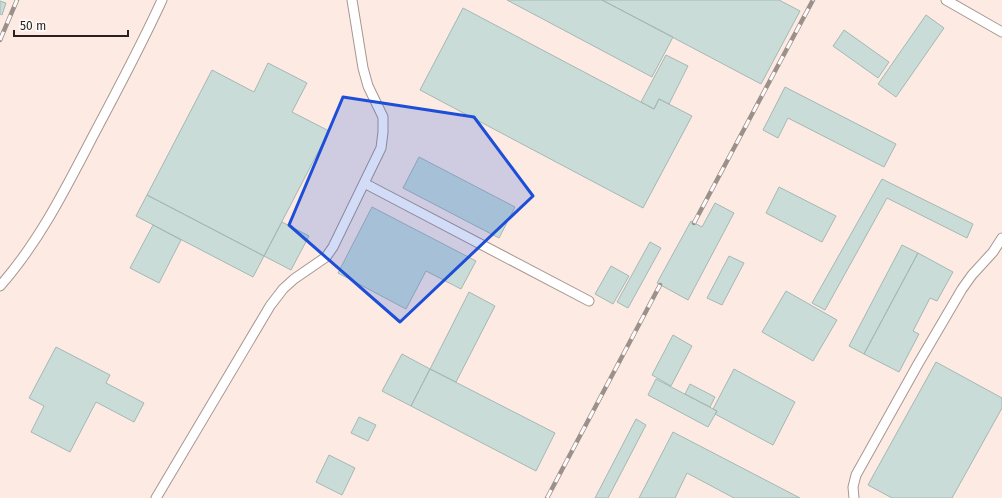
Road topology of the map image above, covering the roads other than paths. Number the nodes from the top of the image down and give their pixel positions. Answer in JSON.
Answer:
{"nodes":[{"id":1,"x":162,"y":0,"type":"edge"},
{"id":2,"x":352,"y":0,"type":"edge"},
{"id":3,"x":946,"y":0,"type":"edge"},
{"id":4,"x":1002,"y":32,"type":"edge"},
{"id":5,"x":364,"y":183,"type":"junction"},
{"id":6,"x":1002,"y":238,"type":"edge"},
{"id":7,"x":0,"y":286,"type":"edge"},
{"id":8,"x":589,"y":301,"type":"dead end"},
{"id":9,"x":156,"y":498,"type":"edge"},
{"id":10,"x":854,"y":498,"type":"edge"}],
"edges":[{"from":1,"to":7,"type":"lane"},
{"from":2,"to":5,"type":"lane"},
{"from":3,"to":4,"type":"lane"},
{"from":5,"to":8,"type":"lane"},
{"from":5,"to":9,"type":"lane"},
{"from":6,"to":10,"type":"lane"}]}
